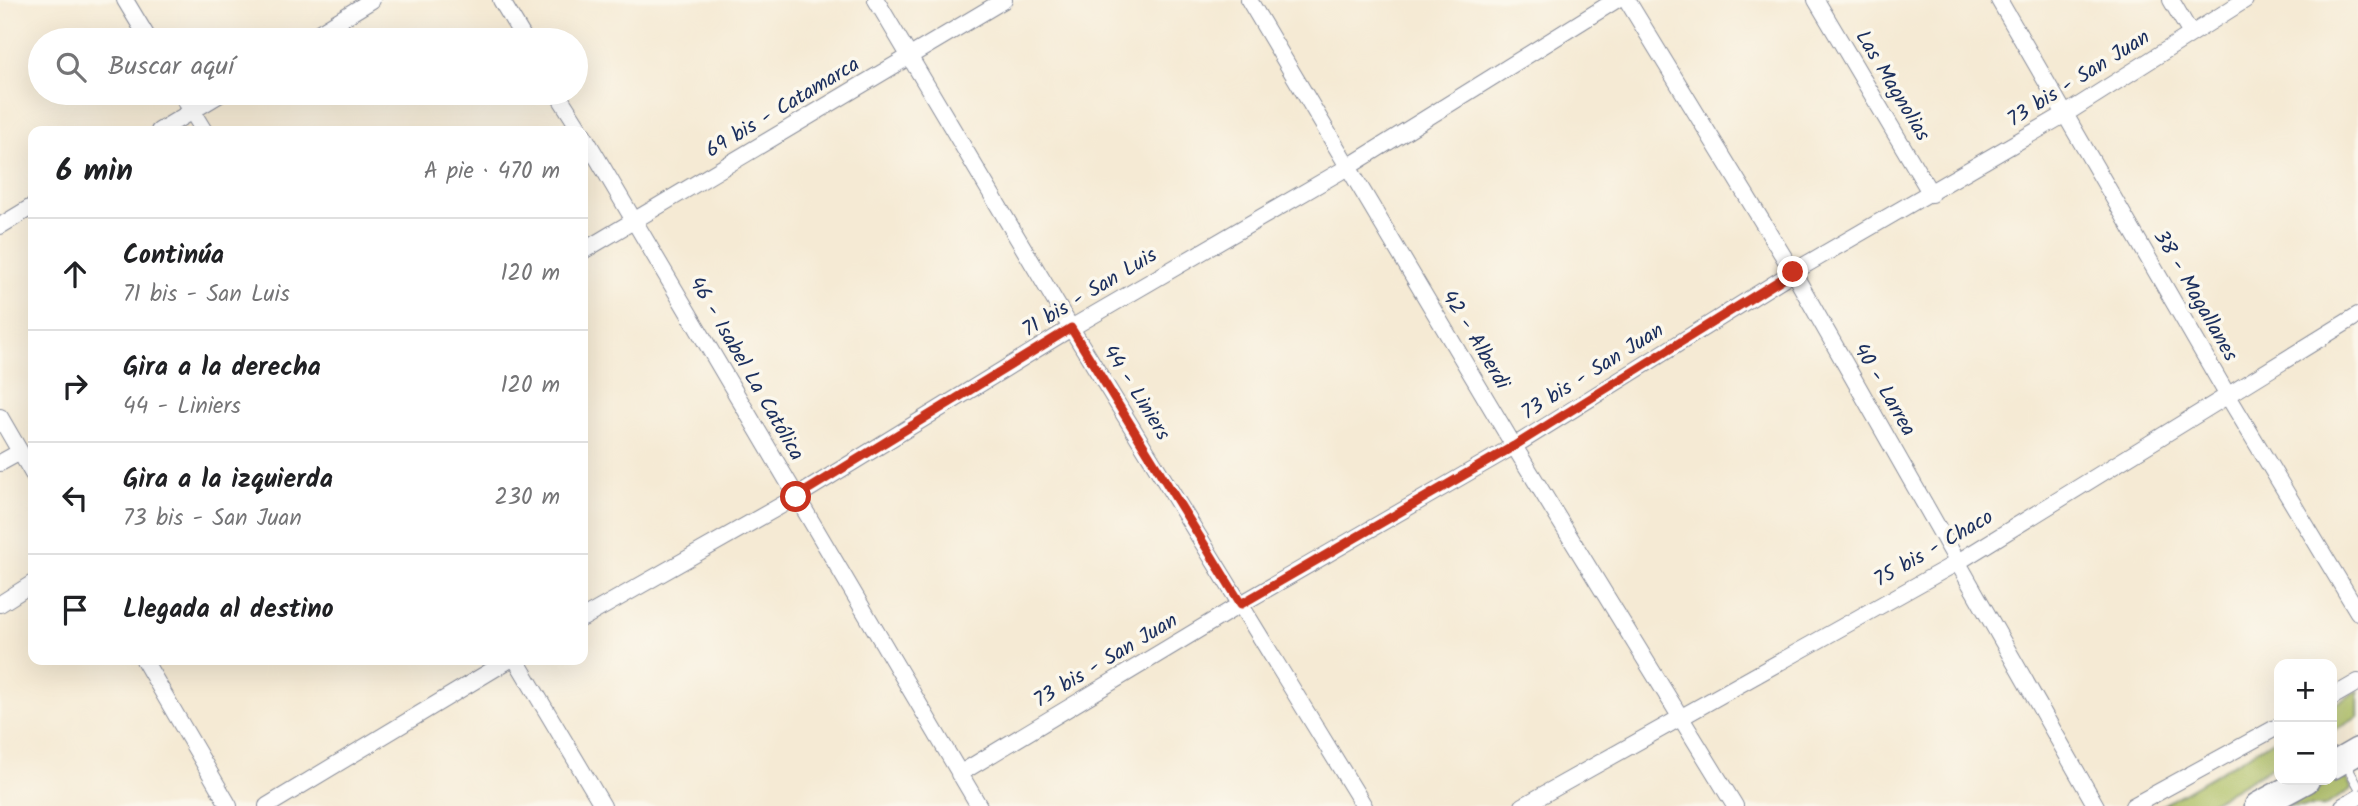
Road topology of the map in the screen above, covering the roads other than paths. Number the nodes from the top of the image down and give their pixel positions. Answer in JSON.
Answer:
{"nodes":[{"id":1,"x":125,"y":0,"type":"edge"},
{"id":2,"x":372,"y":0,"type":"edge"},
{"id":3,"x":500,"y":0,"type":"edge"},
{"id":4,"x":876,"y":0,"type":"edge"},
{"id":5,"x":1004,"y":0,"type":"edge"},
{"id":6,"x":1249,"y":0,"type":"edge"},
{"id":7,"x":1616,"y":0,"type":"edge"},
{"id":8,"x":1627,"y":0,"type":"edge"},
{"id":9,"x":1816,"y":0,"type":"edge"},
{"id":10,"x":1999,"y":0,"type":"edge"},
{"id":11,"x":2171,"y":0,"type":"edge"},
{"id":12,"x":2245,"y":0,"type":"edge"},
{"id":13,"x":142,"y":28,"type":"edge"},
{"id":14,"x":326,"y":28,"type":"edge"},
{"id":15,"x":518,"y":28,"type":"edge"},
{"id":16,"x":2191,"y":34,"type":"junction"},
{"id":17,"x":911,"y":57,"type":"junction"},
{"id":18,"x":188,"y":105,"type":"edge"},
{"id":19,"x":202,"y":105,"type":"edge"},
{"id":20,"x":564,"y":105,"type":"edge"},
{"id":21,"x":192,"y":111,"type":"junction"},
{"id":22,"x":2067,"y":113,"type":"junction"},
{"id":23,"x":167,"y":126,"type":"edge"},
{"id":24,"x":201,"y":126,"type":"edge"},
{"id":25,"x":578,"y":126,"type":"edge"},
{"id":26,"x":588,"y":143,"type":"edge"},
{"id":27,"x":1348,"y":167,"type":"junction"},
{"id":28,"x":1931,"y":194,"type":"junction"},
{"id":29,"x":28,"y":209,"type":"edge"},
{"id":30,"x":635,"y":220,"type":"junction"},
{"id":31,"x":0,"y":226,"type":"edge"},
{"id":32,"x":588,"y":248,"type":"edge"},
{"id":33,"x":1793,"y":272,"type":"junction"},
{"id":34,"x":2358,"y":315,"type":"edge"},
{"id":35,"x":1071,"y":328,"type":"junction"},
{"id":36,"x":2228,"y":396,"type":"junction"},
{"id":37,"x":0,"y":417,"type":"edge"},
{"id":38,"x":1514,"y":446,"type":"junction"},
{"id":39,"x":20,"y":452,"type":"junction"},
{"id":40,"x":0,"y":463,"type":"edge"},
{"id":41,"x":28,"y":466,"type":"edge"},
{"id":42,"x":796,"y":497,"type":"junction"},
{"id":43,"x":1958,"y":562,"type":"junction"},
{"id":44,"x":28,"y":586,"type":"edge"},
{"id":45,"x":0,"y":604,"type":"edge"},
{"id":46,"x":1241,"y":604,"type":"junction"},
{"id":47,"x":2358,"y":612,"type":"edge"},
{"id":48,"x":588,"y":615,"type":"edge"},
{"id":49,"x":147,"y":665,"type":"edge"},
{"id":50,"x":501,"y":665,"type":"edge"},
{"id":51,"x":519,"y":665,"type":"edge"},
{"id":52,"x":2358,"y":682,"type":"edge"},
{"id":53,"x":2337,"y":694,"type":"edge"},
{"id":54,"x":1681,"y":715,"type":"junction"},
{"id":55,"x":2274,"y":729,"type":"edge"},
{"id":56,"x":2344,"y":759,"type":"edge"},
{"id":57,"x":959,"y":774,"type":"junction"},
{"id":58,"x":2298,"y":785,"type":"edge"},
{"id":59,"x":2358,"y":786,"type":"edge"},
{"id":60,"x":2358,"y":797,"type":"edge"},
{"id":61,"x":2267,"y":804,"type":"edge"},
{"id":62,"x":229,"y":806,"type":"edge"},
{"id":63,"x":267,"y":806,"type":"edge"},
{"id":64,"x":603,"y":806,"type":"edge"},
{"id":65,"x":979,"y":806,"type":"edge"},
{"id":66,"x":1364,"y":806,"type":"edge"},
{"id":67,"x":1523,"y":806,"type":"edge"},
{"id":68,"x":1735,"y":806,"type":"edge"},
{"id":69,"x":2096,"y":806,"type":"edge"},
{"id":70,"x":2133,"y":806,"type":"edge"},
{"id":71,"x":2343,"y":806,"type":"edge"}],
"edges":[{"from":1,"to":13,"type":"street"},
{"from":2,"to":14,"type":"street"},
{"from":3,"to":15,"type":"street"},
{"from":4,"to":17,"type":"street","name":"44 - Liniers"},
{"from":5,"to":17,"type":"street","name":"69 bis - Catamarca"},
{"from":6,"to":27,"type":"street","name":"42 - Alberdi"},
{"from":7,"to":27,"type":"street","name":"71 bis - San Luis"},
{"from":8,"to":33,"type":"street","name":"40 - Larrea"},
{"from":9,"to":28,"type":"street","name":"Las Magnolias"},
{"from":10,"to":22,"type":"street","name":"38 - Magallanes"},
{"from":11,"to":16,"type":"street"},
{"from":12,"to":16,"type":"street","name":"73 bis - San Juan"},
{"from":16,"to":22,"type":"street","name":"73 bis - San Juan"},
{"from":17,"to":30,"type":"street","name":"69 bis - Catamarca"},
{"from":17,"to":35,"type":"street","name":"44 - Liniers"},
{"from":18,"to":21,"type":"street"},
{"from":19,"to":21,"type":"street"},
{"from":20,"to":25,"type":"street","name":"46 - Isabel La Católica"},
{"from":21,"to":23,"type":"street"},
{"from":21,"to":24,"type":"street"},
{"from":22,"to":28,"type":"street","name":"73 bis - San Juan"},
{"from":22,"to":36,"type":"street","name":"38 - Magallanes"},
{"from":26,"to":30,"type":"street","name":"46 - Isabel La Católica"},
{"from":27,"to":35,"type":"street","name":"71 bis - San Luis"},
{"from":27,"to":38,"type":"street","name":"42 - Alberdi"},
{"from":28,"to":33,"type":"street","name":"73 bis - San Juan"},
{"from":29,"to":31,"type":"street"},
{"from":30,"to":32,"type":"street","name":"69 bis - Catamarca"},
{"from":30,"to":42,"type":"street","name":"46 - Isabel La Católica"},
{"from":33,"to":38,"type":"street","name":"73 bis - San Juan"},
{"from":33,"to":43,"type":"street","name":"40 - Larrea"},
{"from":34,"to":36,"type":"street","name":"75 bis - Chaco"},
{"from":35,"to":42,"type":"street","name":"71 bis - San Luis"},
{"from":35,"to":46,"type":"street","name":"44 - Liniers"},
{"from":36,"to":43,"type":"street","name":"75 bis - Chaco"},
{"from":36,"to":47,"type":"street","name":"38 - Magallanes"},
{"from":37,"to":39,"type":"street"},
{"from":38,"to":46,"type":"street","name":"73 bis - San Juan"},
{"from":38,"to":54,"type":"street","name":"42 - Alberdi"},
{"from":39,"to":40,"type":"street"},
{"from":39,"to":41,"type":"street"},
{"from":42,"to":48,"type":"street","name":"71 bis - San Luis"},
{"from":42,"to":57,"type":"street","name":"46 - Isabel La Católica"},
{"from":43,"to":54,"type":"street","name":"75 bis - Chaco"},
{"from":43,"to":69,"type":"street","name":"40 - Larrea"},
{"from":44,"to":45,"type":"street"},
{"from":46,"to":57,"type":"street","name":"73 bis - San Juan"},
{"from":46,"to":66,"type":"street","name":"44 - Liniers"},
{"from":49,"to":62,"type":"street"},
{"from":50,"to":63,"type":"street"},
{"from":51,"to":64,"type":"street"},
{"from":52,"to":53,"type":"street"},
{"from":54,"to":67,"type":"street","name":"75 bis - Chaco"},
{"from":54,"to":68,"type":"street","name":"42 - Alberdi"},
{"from":55,"to":70,"type":"street"},
{"from":56,"to":59,"type":"lane"},
{"from":57,"to":65,"type":"street","name":"46 - Isabel La Católica"},
{"from":58,"to":61,"type":"highway"},
{"from":60,"to":71,"type":"street"}]}
